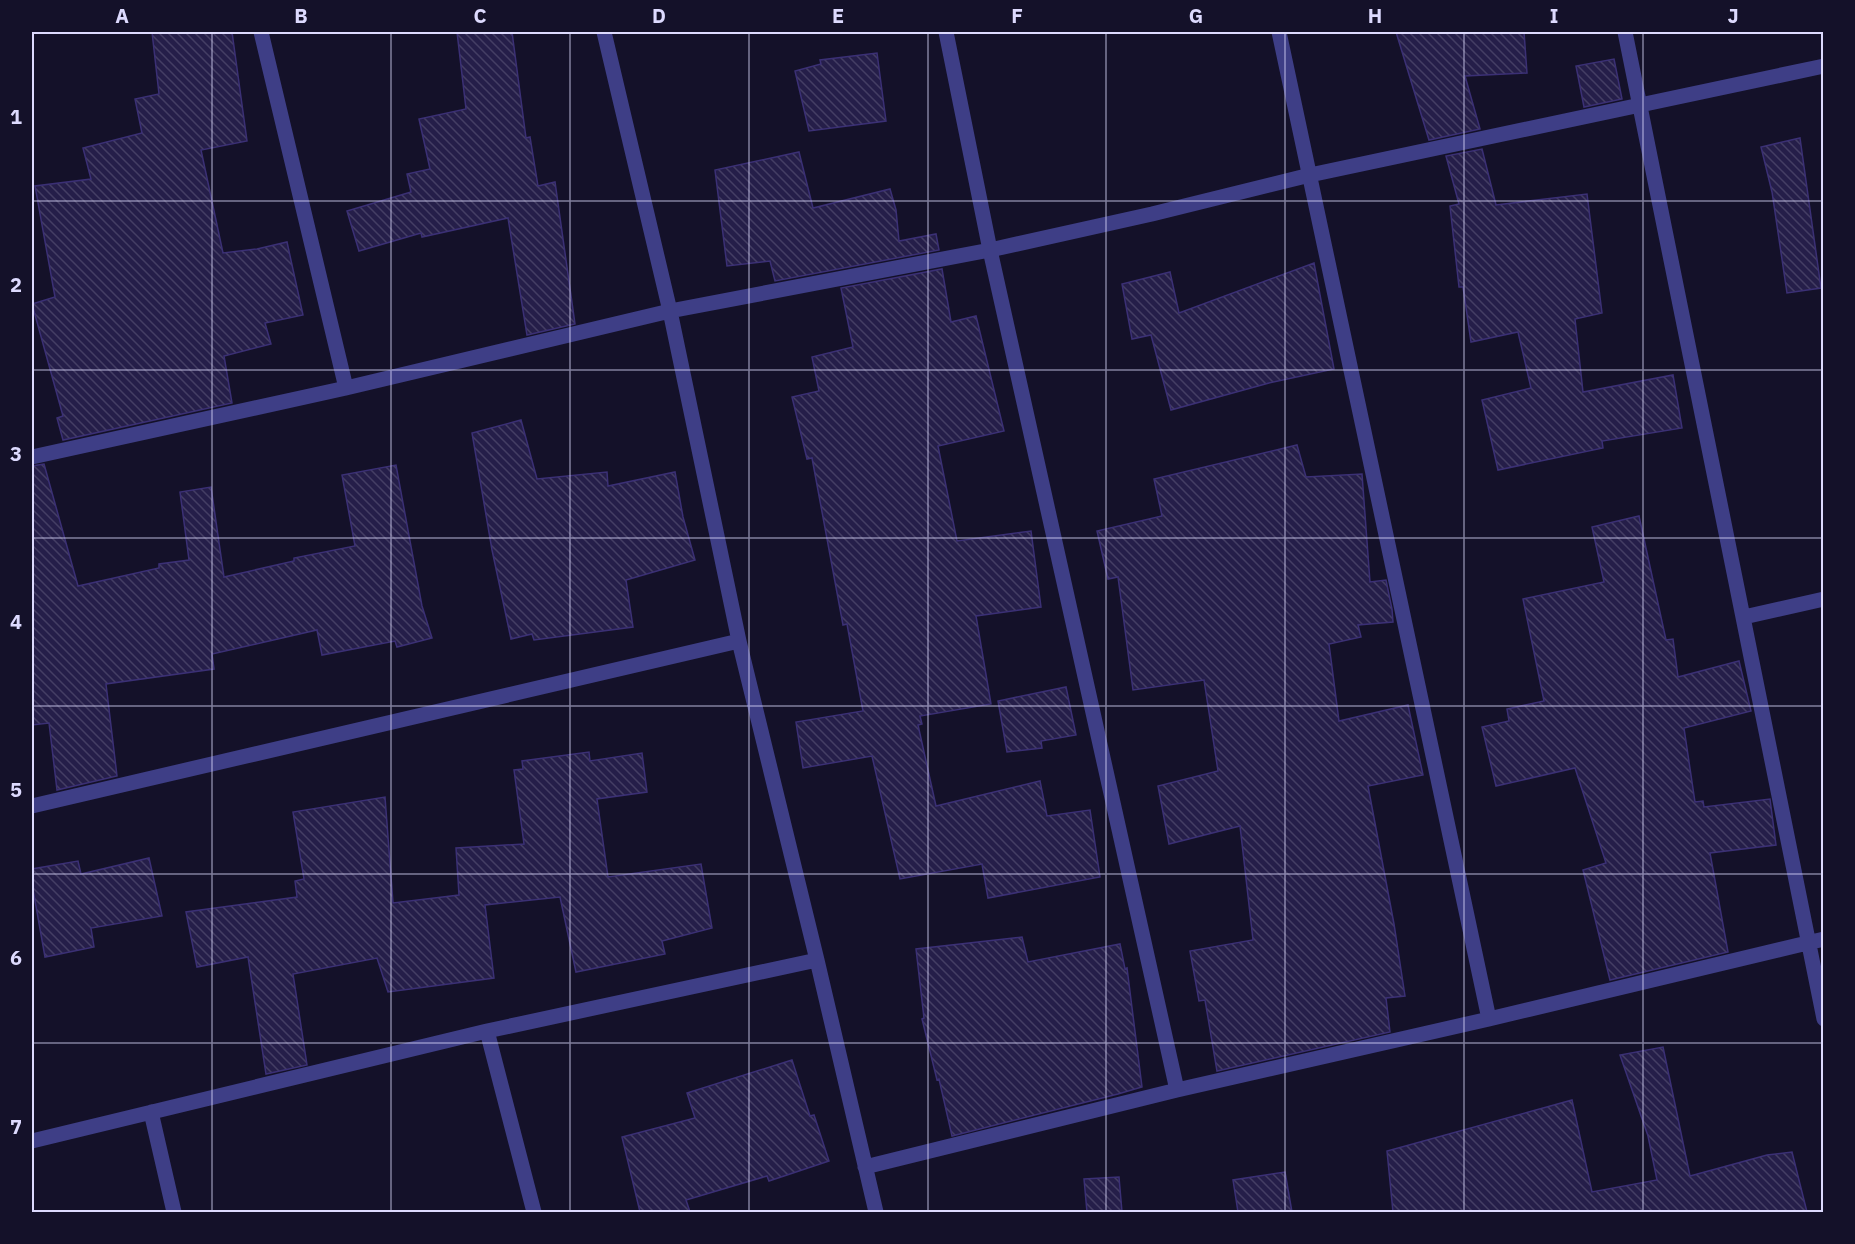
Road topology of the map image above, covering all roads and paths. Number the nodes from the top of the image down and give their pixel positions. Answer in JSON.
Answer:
{"nodes":[{"id":1,"x":261,"y":32,"type":"edge"},
{"id":2,"x":604,"y":32,"type":"edge"},
{"id":3,"x":946,"y":32,"type":"edge"},
{"id":4,"x":1279,"y":32,"type":"edge"},
{"id":5,"x":1625,"y":32,"type":"edge"},
{"id":6,"x":1824,"y":66,"type":"edge"},
{"id":7,"x":1638,"y":104,"type":"junction"},
{"id":8,"x":1310,"y":175,"type":"junction"},
{"id":9,"x":990,"y":250,"type":"junction"},
{"id":10,"x":670,"y":311,"type":"junction"},
{"id":11,"x":346,"y":388,"type":"junction"},
{"id":12,"x":32,"y":457,"type":"edge"},
{"id":13,"x":1824,"y":598,"type":"edge"},
{"id":14,"x":1744,"y":617,"type":"junction"},
{"id":15,"x":739,"y":640,"type":"junction"},
{"id":16,"x":32,"y":806,"type":"edge"},
{"id":17,"x":1824,"y":939,"type":"edge"},
{"id":18,"x":1808,"y":943,"type":"junction"},
{"id":19,"x":817,"y":960,"type":"junction"},
{"id":20,"x":1489,"y":1019,"type":"junction"},
{"id":21,"x":1824,"y":1019,"type":"edge"},
{"id":22,"x":487,"y":1031,"type":"junction"},
{"id":23,"x":1177,"y":1090,"type":"junction"},
{"id":24,"x":151,"y":1112,"type":"junction"},
{"id":25,"x":32,"y":1141,"type":"edge"},
{"id":26,"x":865,"y":1167,"type":"junction"},
{"id":27,"x":174,"y":1212,"type":"edge"},
{"id":28,"x":534,"y":1212,"type":"edge"},
{"id":29,"x":876,"y":1212,"type":"edge"}],
"edges":[{"from":1,"to":11,"type":"street"},
{"from":2,"to":10,"type":"street"},
{"from":3,"to":9,"type":"street"},
{"from":4,"to":8,"type":"street"},
{"from":5,"to":7,"type":"street"},
{"from":6,"to":7,"type":"street"},
{"from":7,"to":8,"type":"street"},
{"from":7,"to":14,"type":"street"},
{"from":8,"to":9,"type":"street"},
{"from":8,"to":20,"type":"street"},
{"from":9,"to":10,"type":"street"},
{"from":9,"to":23,"type":"street"},
{"from":10,"to":11,"type":"street"},
{"from":10,"to":15,"type":"street"},
{"from":11,"to":12,"type":"street"},
{"from":13,"to":14,"type":"street"},
{"from":14,"to":18,"type":"street"},
{"from":15,"to":16,"type":"street"},
{"from":15,"to":19,"type":"street"},
{"from":17,"to":18,"type":"street"},
{"from":18,"to":20,"type":"street"},
{"from":18,"to":21,"type":"street"},
{"from":19,"to":22,"type":"street"},
{"from":19,"to":26,"type":"street"},
{"from":20,"to":23,"type":"street"},
{"from":22,"to":24,"type":"street"},
{"from":22,"to":28,"type":"street"},
{"from":23,"to":26,"type":"street"},
{"from":24,"to":25,"type":"street"},
{"from":24,"to":27,"type":"street"},
{"from":26,"to":29,"type":"street"}]}
